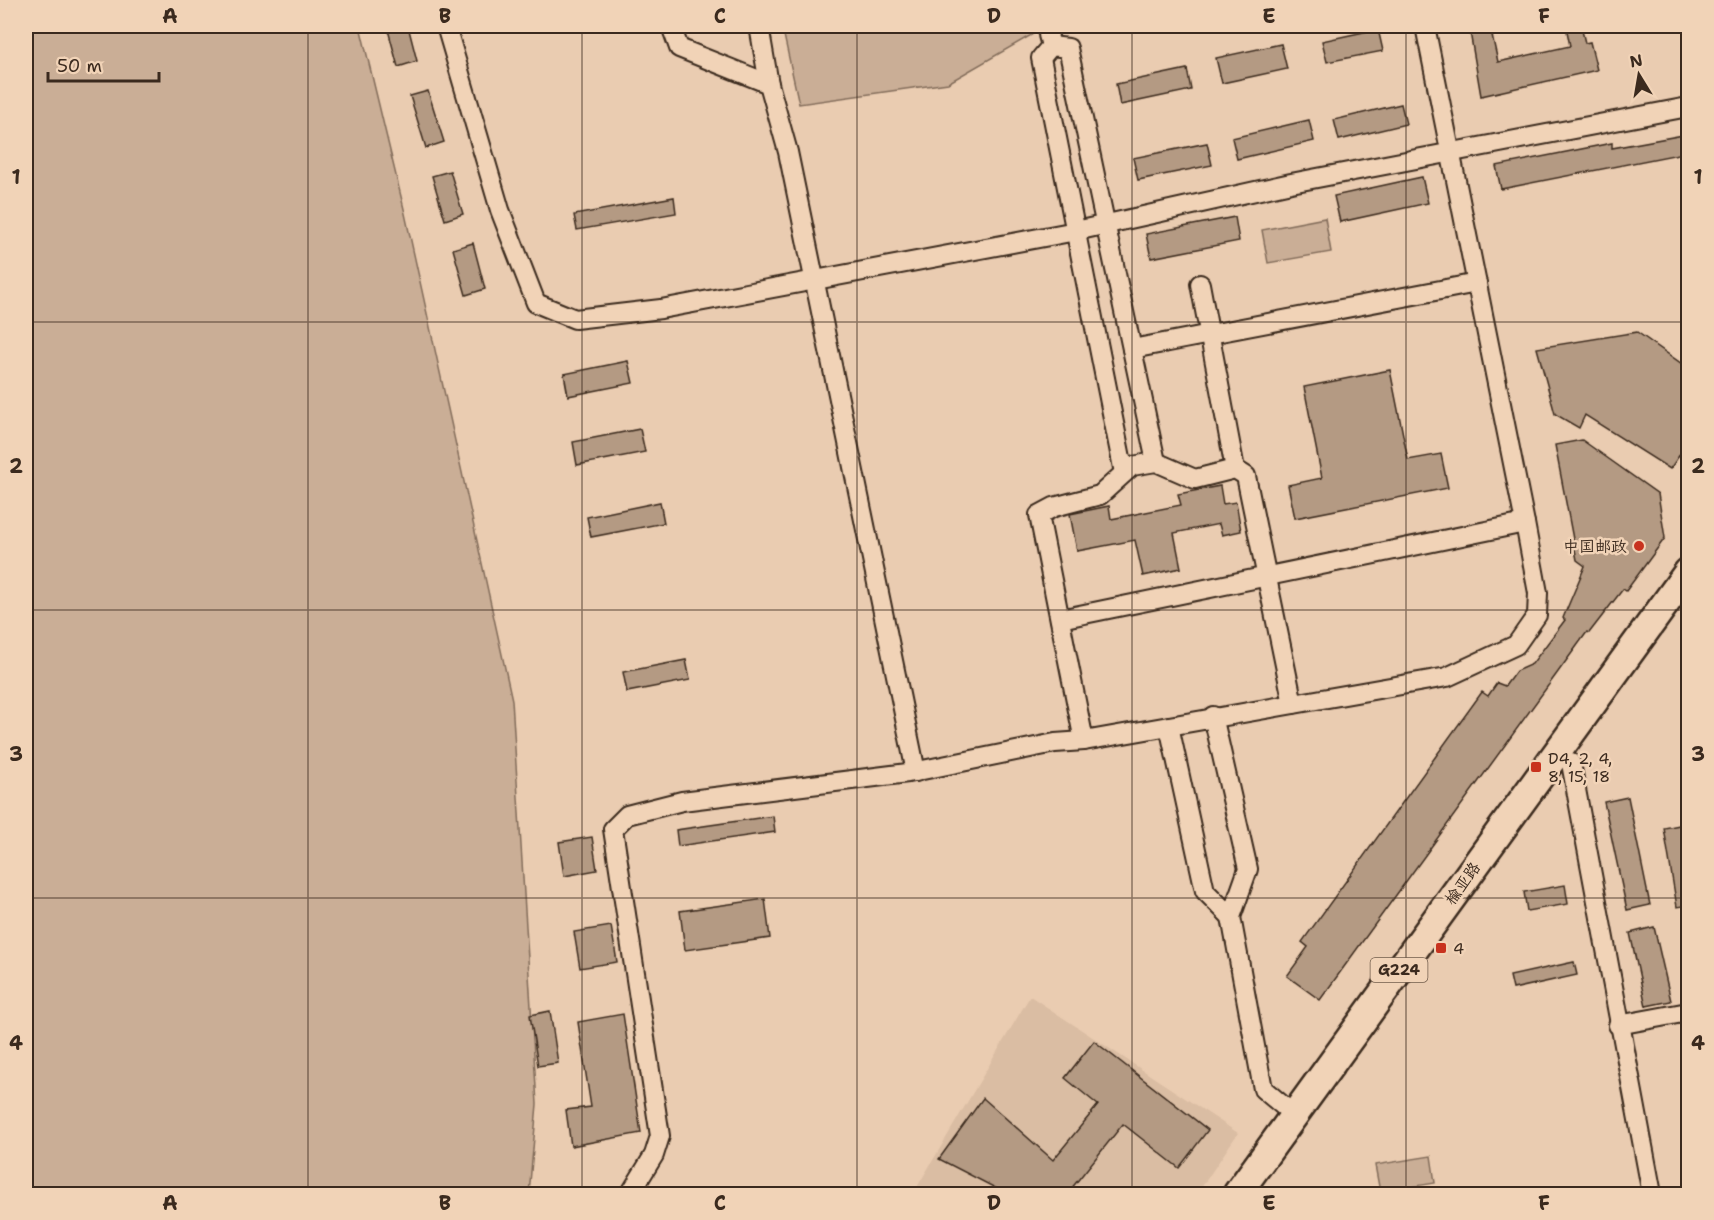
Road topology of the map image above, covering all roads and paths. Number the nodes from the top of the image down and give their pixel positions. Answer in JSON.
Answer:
{"nodes":[{"id":1,"x":446,"y":26,"type":"edge"},
{"id":2,"x":671,"y":26,"type":"edge"},
{"id":3,"x":759,"y":26,"type":"edge"},
{"id":4,"x":1052,"y":26,"type":"edge"},
{"id":5,"x":1425,"y":26,"type":"edge"},
{"id":6,"x":1051,"y":46,"type":"junction"},
{"id":7,"x":769,"y":84,"type":"junction"},
{"id":8,"x":1689,"y":107,"type":"edge"},
{"id":9,"x":1451,"y":153,"type":"junction"},
{"id":10,"x":1105,"y":223,"type":"junction"},
{"id":11,"x":1076,"y":231,"type":"junction"},
{"id":12,"x":815,"y":279,"type":"junction"},
{"id":13,"x":1477,"y":283,"type":"junction"},
{"id":14,"x":1200,"y":284,"type":"dead end"},
{"id":15,"x":1209,"y":334,"type":"junction"},
{"id":16,"x":1132,"y":349,"type":"junction"},
{"id":17,"x":1156,"y":462,"type":"junction"},
{"id":18,"x":1234,"y":470,"type":"junction"},
{"id":19,"x":1124,"y":473,"type":"junction"},
{"id":20,"x":1525,"y":523,"type":"junction"},
{"id":21,"x":1689,"y":572,"type":"edge"},
{"id":22,"x":1267,"y":577,"type":"junction"},
{"id":23,"x":1689,"y":600,"type":"edge"},
{"id":24,"x":1060,"y":619,"type":"junction"},
{"id":25,"x":1293,"y":704,"type":"junction"},
{"id":26,"x":1213,"y":716,"type":"junction"},
{"id":27,"x":1169,"y":726,"type":"junction"},
{"id":28,"x":1084,"y":741,"type":"junction"},
{"id":29,"x":1570,"y":763,"type":"junction"},
{"id":30,"x":916,"y":772,"type":"junction"},
{"id":31,"x":1231,"y":917,"type":"junction"},
{"id":32,"x":1689,"y":1012,"type":"edge"},
{"id":33,"x":1618,"y":1024,"type":"junction"},
{"id":34,"x":1294,"y":1115,"type":"junction"},
{"id":35,"x":630,"y":1194,"type":"edge"},
{"id":36,"x":1237,"y":1194,"type":"edge"},
{"id":37,"x":1258,"y":1194,"type":"edge"},
{"id":38,"x":1652,"y":1194,"type":"edge"}],
"edges":[{"from":1,"to":12,"type":"lane"},
{"from":2,"to":7,"type":"lane"},
{"from":3,"to":7,"type":"lane"},
{"from":4,"to":6,"type":"lane"},
{"from":5,"to":9,"type":"lane"},
{"from":6,"to":10,"type":"lane"},
{"from":6,"to":11,"type":"lane"},
{"from":7,"to":12,"type":"lane"},
{"from":8,"to":9,"type":"lane"},
{"from":9,"to":10,"type":"lane"},
{"from":9,"to":13,"type":"lane"},
{"from":10,"to":11,"type":"lane"},
{"from":10,"to":16,"type":"lane"},
{"from":11,"to":12,"type":"lane"},
{"from":11,"to":19,"type":"lane"},
{"from":12,"to":30,"type":"lane"},
{"from":13,"to":15,"type":"lane"},
{"from":13,"to":20,"type":"lane"},
{"from":14,"to":15,"type":"lane"},
{"from":15,"to":16,"type":"lane"},
{"from":15,"to":18,"type":"lane"},
{"from":16,"to":17,"type":"lane"},
{"from":17,"to":18,"type":"lane"},
{"from":17,"to":19,"type":"lane"},
{"from":18,"to":22,"type":"lane"},
{"from":19,"to":24,"type":"lane"},
{"from":20,"to":22,"type":"lane"},
{"from":20,"to":25,"type":"lane"},
{"from":21,"to":34,"type":"highway","name":"榆亚路","number":"G224"},
{"from":22,"to":24,"type":"lane"},
{"from":22,"to":25,"type":"lane"},
{"from":23,"to":29,"type":"highway","name":"榆亚路","number":"G224"},
{"from":24,"to":28,"type":"lane"},
{"from":25,"to":26,"type":"lane"},
{"from":26,"to":27,"type":"lane"},
{"from":26,"to":31,"type":"lane"},
{"from":27,"to":28,"type":"lane"},
{"from":27,"to":31,"type":"lane"},
{"from":28,"to":30,"type":"lane"},
{"from":29,"to":33,"type":"lane"},
{"from":29,"to":37,"type":"highway","name":"榆亚路","number":"G224"},
{"from":30,"to":35,"type":"lane"},
{"from":31,"to":34,"type":"lane"},
{"from":32,"to":33,"type":"lane"},
{"from":33,"to":38,"type":"lane"},
{"from":34,"to":36,"type":"highway","name":"榆亚路","number":"G224"}]}
